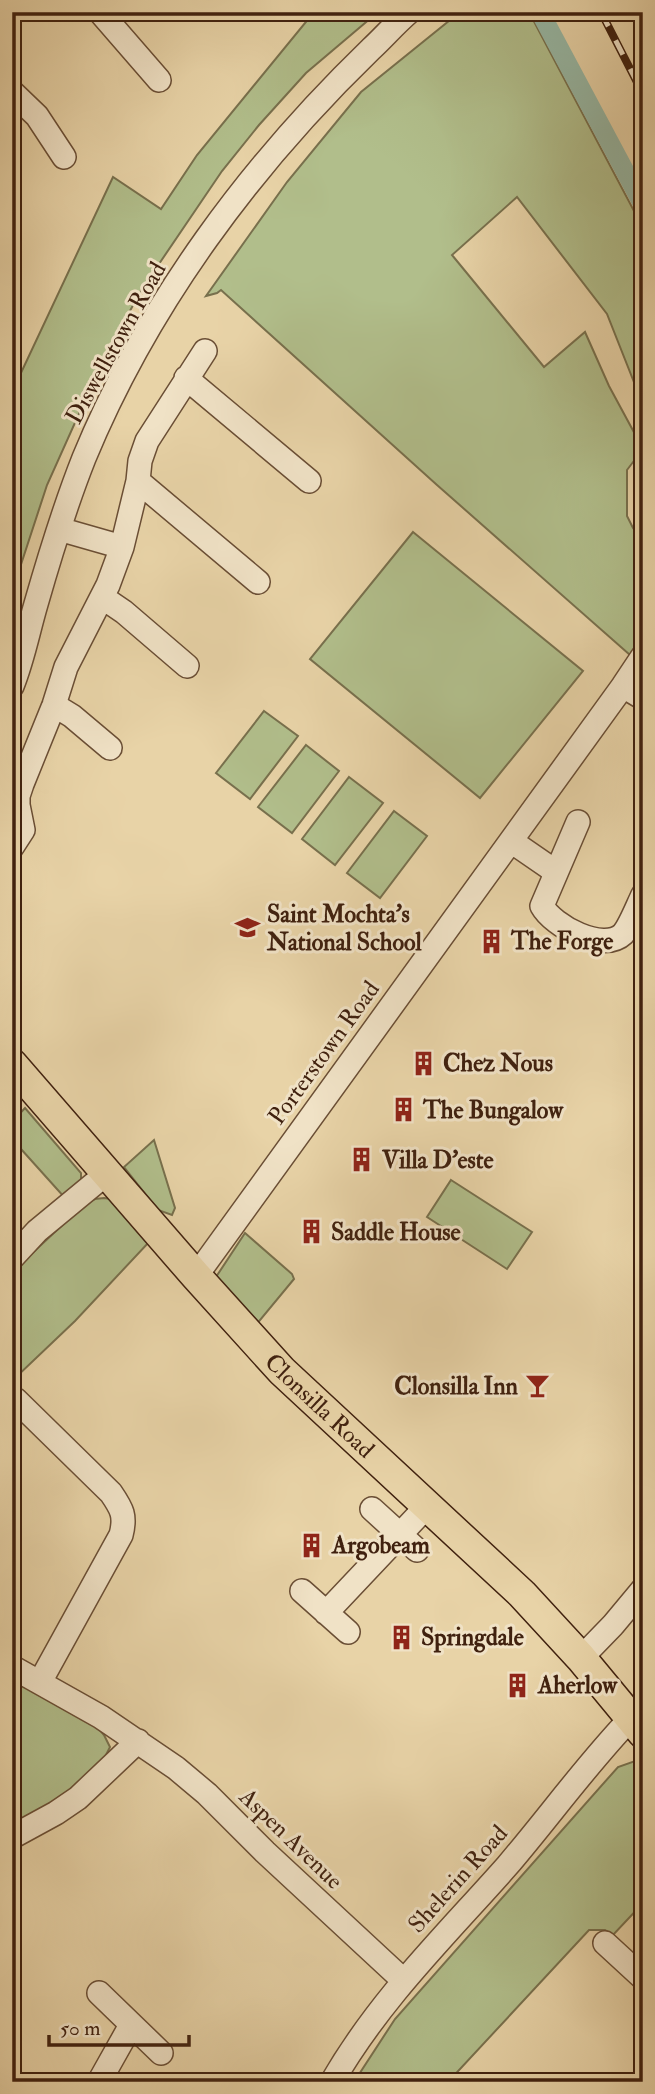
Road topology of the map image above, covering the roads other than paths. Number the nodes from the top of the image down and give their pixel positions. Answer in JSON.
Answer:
{"nodes":[{"id":1,"x":100,"y":12,"type":"edge"},
{"id":2,"x":409,"y":12,"type":"edge"},
{"id":3,"x":159,"y":80,"type":"dead end"},
{"id":4,"x":12,"y":92,"type":"edge"},
{"id":5,"x":64,"y":157,"type":"dead end"},
{"id":6,"x":205,"y":351,"type":"dead end"},
{"id":7,"x":186,"y":378,"type":"junction"},
{"id":8,"x":138,"y":481,"type":"junction"},
{"id":9,"x":310,"y":481,"type":"dead end"},
{"id":10,"x":59,"y":529,"type":"junction"},
{"id":11,"x":122,"y":547,"type":"junction"},
{"id":12,"x":258,"y":582,"type":"dead end"},
{"id":13,"x":102,"y":597,"type":"junction"},
{"id":14,"x":643,"y":656,"type":"edge"},
{"id":15,"x":187,"y":666,"type":"dead end"},
{"id":16,"x":12,"y":685,"type":"edge"},
{"id":17,"x":633,"y":692,"type":"edge"},
{"id":18,"x":54,"y":705,"type":"junction"},
{"id":19,"x":110,"y":748,"type":"dead end"},
{"id":20,"x":578,"y":822,"type":"dead end"},
{"id":21,"x":511,"y":841,"type":"junction"},
{"id":22,"x":12,"y":847,"type":"edge"},
{"id":23,"x":556,"y":872,"type":"junction"},
{"id":24,"x":643,"y":895,"type":"edge"},
{"id":25,"x":12,"y":1064,"type":"edge"},
{"id":26,"x":106,"y":1174,"type":"junction"},
{"id":27,"x":12,"y":1258,"type":"edge"},
{"id":28,"x":196,"y":1276,"type":"junction"},
{"id":29,"x":16,"y":1400,"type":"dead end"},
{"id":30,"x":428,"y":1505,"type":"junction"},
{"id":31,"x":372,"y":1509,"type":"dead end"},
{"id":32,"x":408,"y":1542,"type":"junction"},
{"id":33,"x":643,"y":1590,"type":"edge"},
{"id":34,"x":302,"y":1591,"type":"dead end"},
{"id":35,"x":326,"y":1613,"type":"junction"},
{"id":36,"x":348,"y":1632,"type":"dead end"},
{"id":37,"x":581,"y":1658,"type":"junction"},
{"id":38,"x":12,"y":1667,"type":"edge"},
{"id":39,"x":40,"y":1682,"type":"junction"},
{"id":40,"x":637,"y":1726,"type":"edge"},
{"id":41,"x":138,"y":1741,"type":"junction"},
{"id":42,"x":12,"y":1837,"type":"edge"},
{"id":43,"x":606,"y":1943,"type":"dead end"},
{"id":44,"x":643,"y":1978,"type":"edge"},
{"id":45,"x":403,"y":1980,"type":"junction"},
{"id":46,"x":99,"y":1993,"type":"dead end"},
{"id":47,"x":131,"y":2025,"type":"junction"},
{"id":48,"x":160,"y":2053,"type":"dead end"},
{"id":49,"x":99,"y":2082,"type":"edge"},
{"id":50,"x":332,"y":2082,"type":"edge"}],
"edges":[{"from":1,"to":3,"type":"street"},
{"from":2,"to":10,"type":"street","name":"Diswellstown Road"},
{"from":4,"to":5,"type":"street"},
{"from":6,"to":7,"type":"street"},
{"from":7,"to":8,"type":"street"},
{"from":7,"to":9,"type":"street"},
{"from":8,"to":11,"type":"street"},
{"from":8,"to":12,"type":"street"},
{"from":10,"to":11,"type":"street"},
{"from":10,"to":16,"type":"street","name":"Diswellstown Road"},
{"from":11,"to":13,"type":"street"},
{"from":13,"to":15,"type":"street"},
{"from":13,"to":18,"type":"street"},
{"from":14,"to":17,"type":"street","name":"Porterstown Road"},
{"from":17,"to":21,"type":"street","name":"Porterstown Road"},
{"from":18,"to":19,"type":"street"},
{"from":18,"to":22,"type":"street"},
{"from":20,"to":23,"type":"street"},
{"from":21,"to":23,"type":"street"},
{"from":21,"to":28,"type":"street","name":"Porterstown Road"},
{"from":23,"to":24,"type":"street"},
{"from":25,"to":26,"type":"main road","name":"Clonsilla Road"},
{"from":26,"to":27,"type":"street"},
{"from":26,"to":28,"type":"main road","name":"Clonsilla Road"},
{"from":28,"to":30,"type":"main road","name":"Clonsilla Road"},
{"from":29,"to":39,"type":"street"},
{"from":30,"to":32,"type":"street"},
{"from":30,"to":37,"type":"main road","name":"Clonsilla Road"},
{"from":31,"to":32,"type":"street"},
{"from":32,"to":35,"type":"street"},
{"from":33,"to":37,"type":"street"},
{"from":34,"to":35,"type":"street"},
{"from":35,"to":36,"type":"street"},
{"from":37,"to":40,"type":"main road","name":"Clonsilla Road"},
{"from":38,"to":39,"type":"street","name":"Aspen Avenue"},
{"from":39,"to":41,"type":"street","name":"Aspen Avenue"},
{"from":40,"to":45,"type":"street","name":"Shelerin Road"},
{"from":41,"to":42,"type":"street"},
{"from":41,"to":45,"type":"street","name":"Aspen Avenue"},
{"from":43,"to":44,"type":"street"},
{"from":45,"to":50,"type":"street","name":"Shelerin Road"},
{"from":46,"to":47,"type":"street"},
{"from":47,"to":48,"type":"street"},
{"from":47,"to":49,"type":"street"}]}
